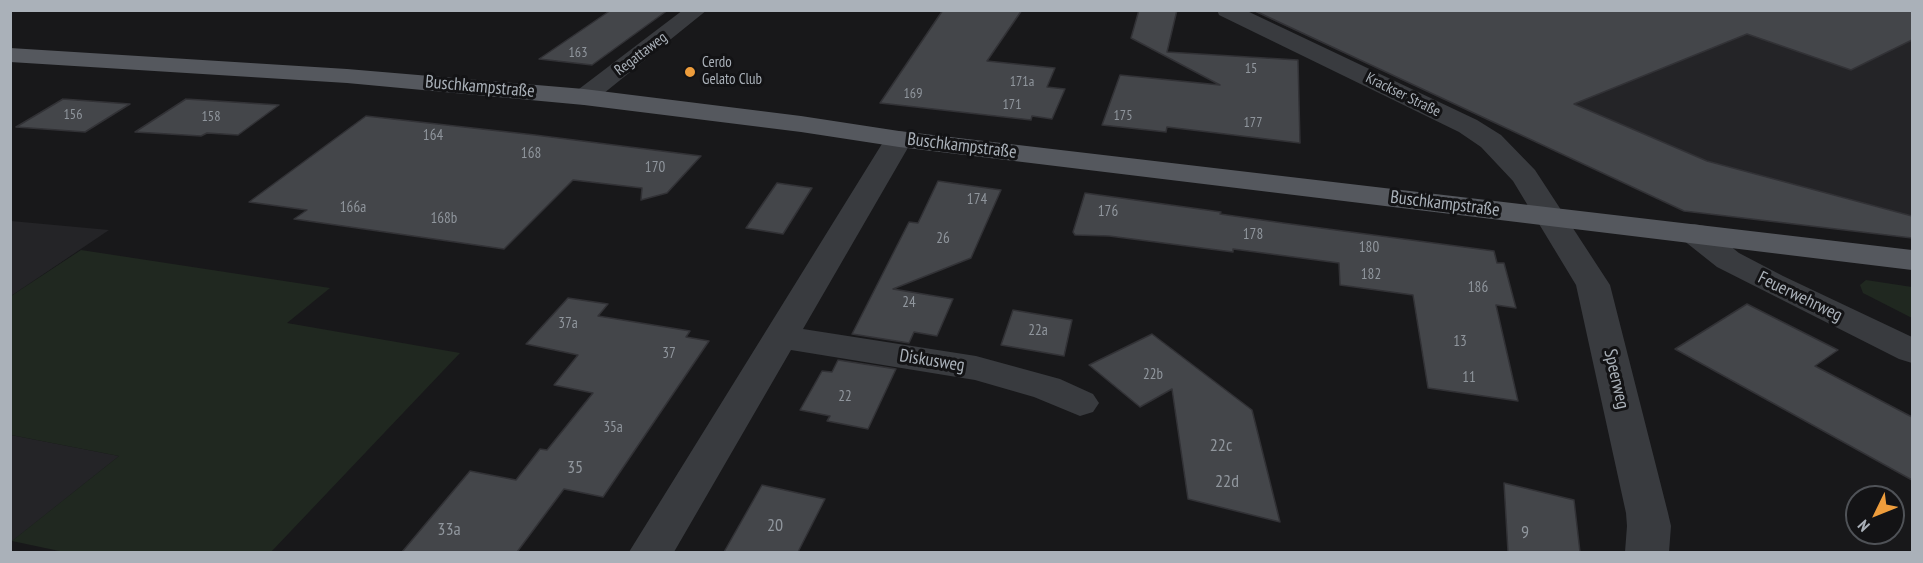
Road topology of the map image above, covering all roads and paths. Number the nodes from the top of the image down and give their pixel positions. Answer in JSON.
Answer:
{"nodes":[{"id":1,"x":697,"y":10,"type":"edge"},
{"id":2,"x":1227,"y":10,"type":"edge"},
{"id":3,"x":10,"y":55,"type":"edge"},
{"id":4,"x":584,"y":97,"type":"junction"},
{"id":5,"x":899,"y":139,"type":"junction"},
{"id":6,"x":1551,"y":217,"type":"junction"},
{"id":7,"x":1694,"y":233,"type":"junction"},
{"id":8,"x":1912,"y":260,"type":"edge"},
{"id":9,"x":780,"y":337,"type":"junction"},
{"id":10,"x":1912,"y":351,"type":"edge"},
{"id":11,"x":1080,"y":403,"type":"dead end"},
{"id":12,"x":651,"y":552,"type":"edge"},
{"id":13,"x":1647,"y":552,"type":"edge"}],
"edges":[{"from":1,"to":4,"type":"street","name":"Regattaweg"},
{"from":2,"to":6,"type":"street","name":"Krackser Straße"},
{"from":3,"to":4,"type":"main road","name":"Buschkampstraße"},
{"from":4,"to":5,"type":"main road","name":"Buschkampstraße"},
{"from":5,"to":6,"type":"main road","name":"Buschkampstraße"},
{"from":5,"to":9,"type":"street"},
{"from":6,"to":7,"type":"main road","name":"Buschkampstraße"},
{"from":6,"to":13,"type":"street","name":"Speerweg"},
{"from":7,"to":8,"type":"main road","name":"Buschkampstraße"},
{"from":7,"to":10,"type":"street","name":"Feuerwehrweg"},
{"from":9,"to":11,"type":"street","name":"Diskusweg"},
{"from":9,"to":12,"type":"street"}]}
